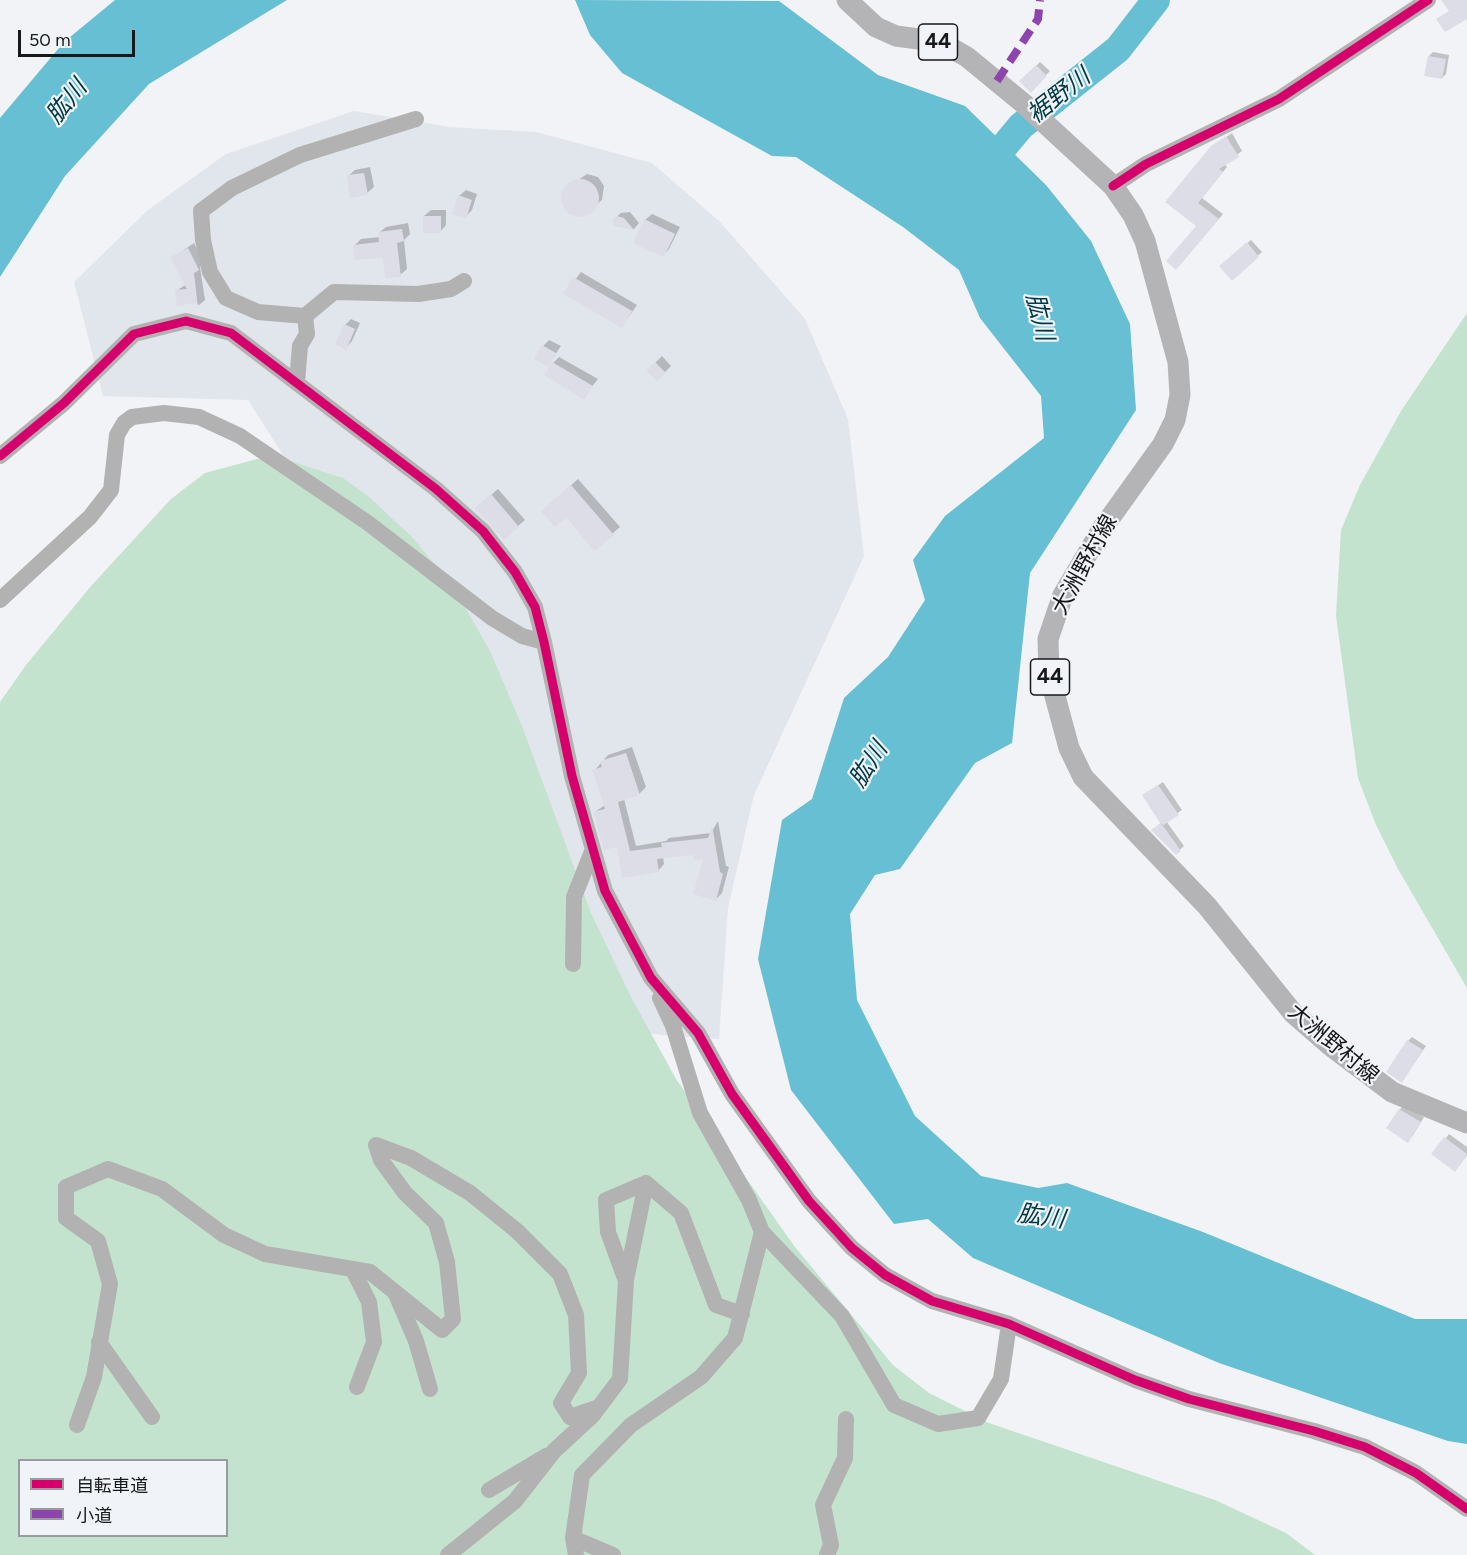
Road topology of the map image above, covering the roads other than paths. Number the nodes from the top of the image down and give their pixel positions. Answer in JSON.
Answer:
{"nodes":[{"id":1,"x":847,"y":0,"type":"edge"},
{"id":2,"x":1428,"y":0,"type":"edge"},
{"id":3,"x":416,"y":119,"type":"dead end"},
{"id":4,"x":1113,"y":186,"type":"junction"},
{"id":5,"x":464,"y":281,"type":"dead end"},
{"id":6,"x":304,"y":316,"type":"junction"},
{"id":7,"x":297,"y":382,"type":"junction"},
{"id":8,"x":0,"y":456,"type":"edge"},
{"id":9,"x":0,"y":600,"type":"edge"},
{"id":10,"x":544,"y":642,"type":"junction"},
{"id":11,"x":593,"y":849,"type":"junction"},
{"id":12,"x":573,"y":964,"type":"dead end"},
{"id":13,"x":651,"y":978,"type":"junction"},
{"id":14,"x":1467,"y":1123,"type":"edge"},
{"id":15,"x":646,"y":1183,"type":"junction"},
{"id":16,"x":762,"y":1232,"type":"junction"},
{"id":17,"x":353,"y":1270,"type":"junction"},
{"id":18,"x":626,"y":1281,"type":"junction"},
{"id":19,"x":395,"y":1291,"type":"junction"},
{"id":20,"x":742,"y":1314,"type":"junction"},
{"id":21,"x":1009,"y":1324,"type":"junction"},
{"id":22,"x":99,"y":1342,"type":"junction"},
{"id":23,"x":357,"y":1387,"type":"dead end"},
{"id":24,"x":430,"y":1389,"type":"dead end"},
{"id":25,"x":599,"y":1407,"type":"junction"},
{"id":26,"x":153,"y":1417,"type":"dead end"},
{"id":27,"x":846,"y":1419,"type":"dead end"},
{"id":28,"x":77,"y":1425,"type":"dead end"},
{"id":29,"x":554,"y":1450,"type":"junction"},
{"id":30,"x":489,"y":1490,"type":"dead end"},
{"id":31,"x":1467,"y":1509,"type":"edge"},
{"id":32,"x":573,"y":1538,"type":"junction"},
{"id":33,"x":448,"y":1555,"type":"edge"},
{"id":34,"x":576,"y":1555,"type":"edge"},
{"id":35,"x":613,"y":1555,"type":"edge"},
{"id":36,"x":827,"y":1555,"type":"edge"}],
"edges":[{"from":1,"to":4,"type":"main road","name":"大洲野村線","number":"44"},
{"from":2,"to":4,"type":"street"},
{"from":3,"to":6,"type":"street"},
{"from":4,"to":14,"type":"main road","name":"大洲野村線","number":"44"},
{"from":5,"to":6,"type":"street"},
{"from":6,"to":7,"type":"street"},
{"from":7,"to":8,"type":"street"},
{"from":7,"to":10,"type":"street"},
{"from":9,"to":10,"type":"street"},
{"from":10,"to":11,"type":"street"},
{"from":11,"to":12,"type":"street"},
{"from":11,"to":13,"type":"street"},
{"from":13,"to":16,"type":"street"},
{"from":13,"to":21,"type":"street"},
{"from":15,"to":18,"type":"street"},
{"from":15,"to":18,"type":"street"},
{"from":15,"to":20,"type":"street"},
{"from":16,"to":20,"type":"street"},
{"from":16,"to":21,"type":"street"},
{"from":17,"to":19,"type":"street"},
{"from":17,"to":22,"type":"street"},
{"from":17,"to":23,"type":"street"},
{"from":18,"to":25,"type":"street"},
{"from":19,"to":24,"type":"street"},
{"from":19,"to":25,"type":"street"},
{"from":20,"to":32,"type":"street"},
{"from":21,"to":31,"type":"street"},
{"from":22,"to":26,"type":"street"},
{"from":22,"to":28,"type":"street"},
{"from":25,"to":29,"type":"street"},
{"from":27,"to":36,"type":"street"},
{"from":29,"to":30,"type":"street"},
{"from":29,"to":33,"type":"street"},
{"from":32,"to":34,"type":"street"},
{"from":32,"to":35,"type":"street"}]}
